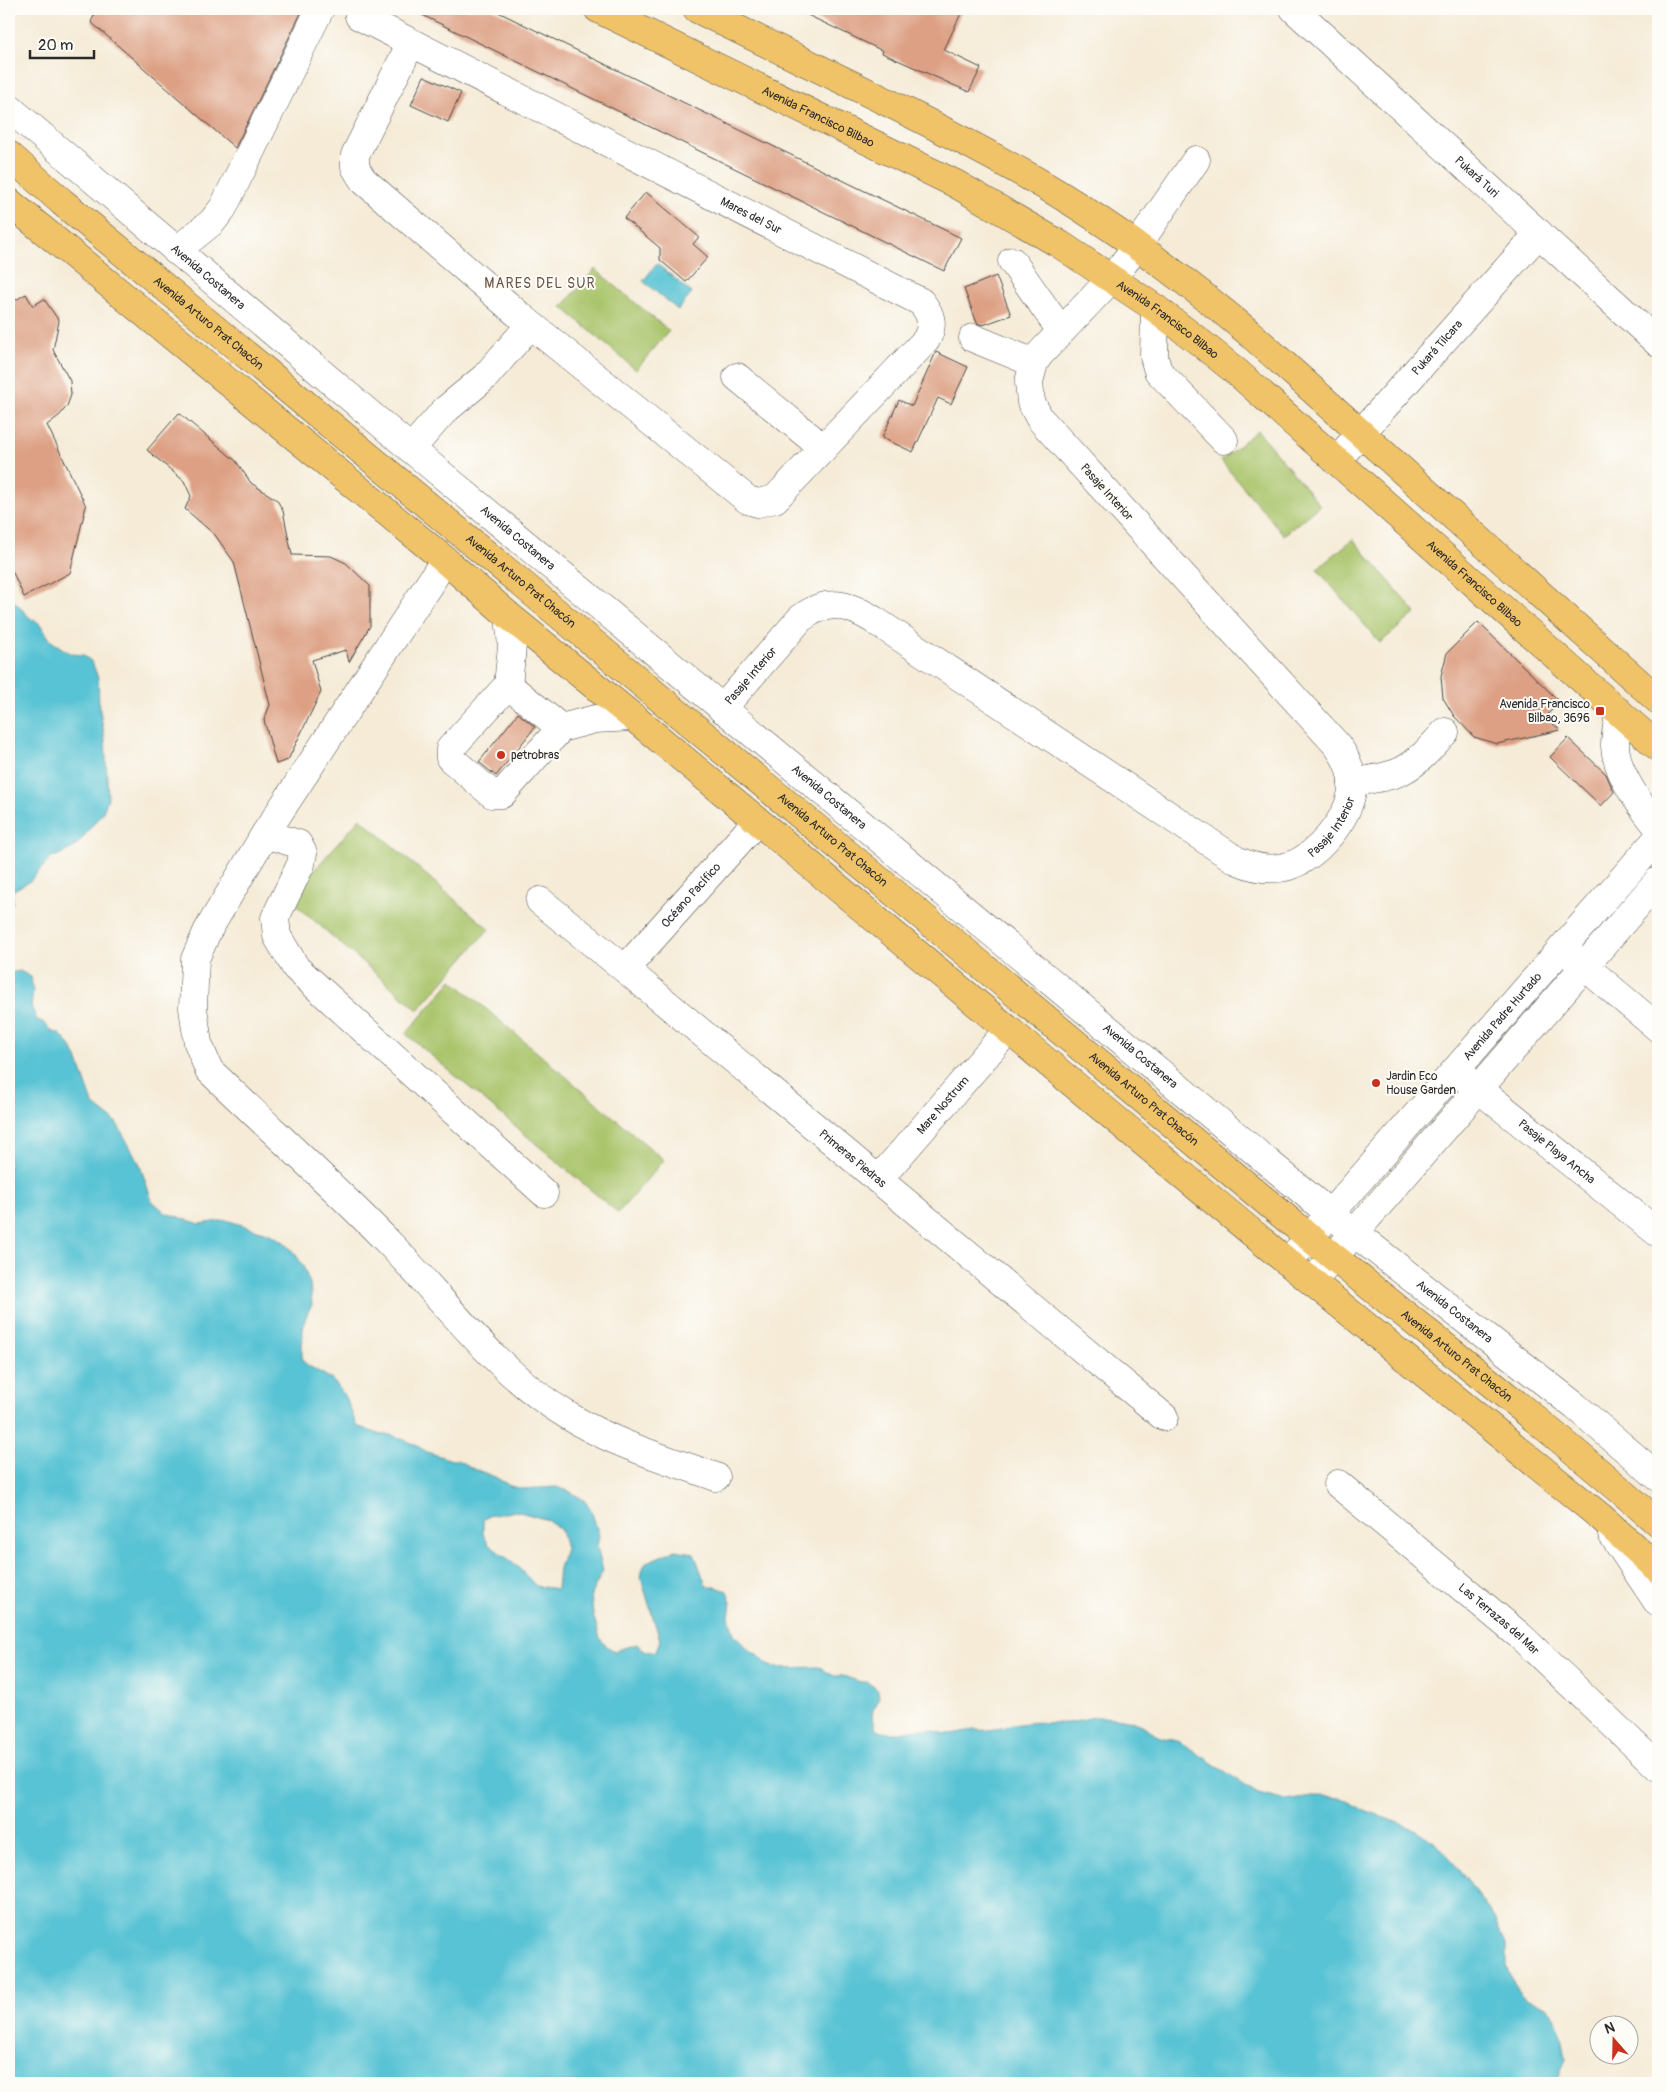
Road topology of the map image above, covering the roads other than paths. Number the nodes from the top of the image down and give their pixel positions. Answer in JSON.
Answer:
{"nodes":[{"id":1,"x":320,"y":9,"type":"edge"},
{"id":2,"x":599,"y":9,"type":"edge"},
{"id":3,"x":697,"y":9,"type":"edge"},
{"id":4,"x":1294,"y":9,"type":"edge"},
{"id":5,"x":359,"y":16,"type":"dead end"},
{"id":6,"x":411,"y":43,"type":"junction"},
{"id":7,"x":9,"y":108,"type":"edge"},
{"id":8,"x":9,"y":155,"type":"edge"},
{"id":9,"x":1196,"y":160,"type":"dead end"},
{"id":10,"x":9,"y":202,"type":"edge"},
{"id":11,"x":1539,"y":233,"type":"junction"},
{"id":12,"x":1137,"y":246,"type":"junction"},
{"id":13,"x":176,"y":251,"type":"junction"},
{"id":14,"x":1012,"y":261,"type":"dead end"},
{"id":15,"x":1112,"y":278,"type":"junction"},
{"id":16,"x":1155,"y":308,"type":"junction"},
{"id":17,"x":525,"y":320,"type":"junction"},
{"id":18,"x":1061,"y":331,"type":"junction"},
{"id":19,"x":973,"y":338,"type":"dead end"},
{"id":20,"x":1658,"y":343,"type":"edge"},
{"id":21,"x":1034,"y":363,"type":"junction"},
{"id":22,"x":737,"y":377,"type":"dead end"},
{"id":23,"x":1361,"y":433,"type":"junction"},
{"id":24,"x":1224,"y":440,"type":"dead end"},
{"id":25,"x":411,"y":448,"type":"junction"},
{"id":26,"x":823,"y":448,"type":"junction"},
{"id":27,"x":1336,"y":461,"type":"junction"},
{"id":28,"x":445,"y":560,"type":"junction"},
{"id":29,"x":509,"y":616,"type":"junction"},
{"id":30,"x":508,"y":685,"type":"junction"},
{"id":31,"x":1658,"y":700,"type":"edge"},
{"id":32,"x":722,"y":709,"type":"junction"},
{"id":33,"x":1619,"y":712,"type":"junction"},
{"id":34,"x":633,"y":717,"type":"junction"},
{"id":35,"x":561,"y":728,"type":"junction"},
{"id":36,"x":1445,"y":732,"type":"dead end"},
{"id":37,"x":1658,"y":747,"type":"edge"},
{"id":38,"x":1352,"y":783,"type":"junction"},
{"id":39,"x":757,"y":822,"type":"junction"},
{"id":40,"x":1658,"y":827,"type":"edge"},
{"id":41,"x":265,"y":834,"type":"junction"},
{"id":42,"x":1658,"y":838,"type":"edge"},
{"id":43,"x":1658,"y":881,"type":"edge"},
{"id":44,"x":540,"y":902,"type":"dead end"},
{"id":45,"x":1562,"y":948,"type":"junction"},
{"id":46,"x":1584,"y":966,"type":"junction"},
{"id":47,"x":625,"y":969,"type":"junction"},
{"id":48,"x":1657,"y":1024,"type":"edge"},
{"id":49,"x":1008,"y":1030,"type":"junction"},
{"id":50,"x":1455,"y":1070,"type":"junction"},
{"id":51,"x":1479,"y":1088,"type":"junction"},
{"id":52,"x":878,"y":1180,"type":"junction"},
{"id":53,"x":544,"y":1193,"type":"dead end"},
{"id":54,"x":1329,"y":1213,"type":"junction"},
{"id":55,"x":1354,"y":1233,"type":"junction"},
{"id":56,"x":1658,"y":1233,"type":"edge"},
{"id":57,"x":1309,"y":1237,"type":"junction"},
{"id":58,"x":1334,"y":1257,"type":"junction"},
{"id":59,"x":1288,"y":1262,"type":"junction"},
{"id":60,"x":1312,"y":1282,"type":"junction"},
{"id":61,"x":1164,"y":1417,"type":"dead end"},
{"id":62,"x":716,"y":1477,"type":"dead end"},
{"id":63,"x":1658,"y":1477,"type":"edge"},
{"id":64,"x":1338,"y":1484,"type":"dead end"},
{"id":65,"x":1602,"y":1518,"type":"junction"},
{"id":66,"x":1658,"y":1523,"type":"edge"},
{"id":67,"x":1658,"y":1569,"type":"edge"},
{"id":68,"x":1658,"y":1603,"type":"edge"},
{"id":69,"x":1657,"y":1762,"type":"edge"}],
"edges":[{"from":1,"to":13,"type":"street"},
{"from":2,"to":15,"type":"main road","name":"Avenida Francisco Bilbao"},
{"from":3,"to":12,"type":"main road"},
{"from":4,"to":11,"type":"street","name":"Pukará Turi"},
{"from":5,"to":6,"type":"street","name":"Mares del Sur"},
{"from":6,"to":17,"type":"street","name":"Mares del Sur"},
{"from":6,"to":26,"type":"street","name":"Mares del Sur"},
{"from":7,"to":13,"type":"street","name":"Avenida Costanera"},
{"from":8,"to":57,"type":"main road","name":"Avenida Arturo Prat Chacón"},
{"from":9,"to":12,"type":"street","name":"Pasaje Interior"},
{"from":10,"to":28,"type":"main road"},
{"from":11,"to":20,"type":"street","name":"Pukará Turi"},
{"from":11,"to":23,"type":"street","name":"Pukará Tilcara"},
{"from":12,"to":15,"type":"street","name":"Pasaje Interior"},
{"from":12,"to":23,"type":"main road"},
{"from":13,"to":25,"type":"street","name":"Avenida Costanera"},
{"from":14,"to":18,"type":"street"},
{"from":15,"to":16,"type":"main road","name":"Avenida Francisco Bilbao"},
{"from":15,"to":18,"type":"street","name":"Pasaje Interior"},
{"from":16,"to":24,"type":"street"},
{"from":16,"to":27,"type":"main road","name":"Avenida Francisco Bilbao"},
{"from":17,"to":25,"type":"street"},
{"from":17,"to":26,"type":"street","name":"Mares del Sur"},
{"from":18,"to":21,"type":"street","name":"Pasaje Interior"},
{"from":19,"to":21,"type":"street"},
{"from":21,"to":38,"type":"street","name":"Pasaje Interior"},
{"from":22,"to":26,"type":"street"},
{"from":23,"to":27,"type":"street","name":"Pukará Tilcara"},
{"from":23,"to":31,"type":"main road"},
{"from":25,"to":32,"type":"street","name":"Avenida Costanera"},
{"from":27,"to":33,"type":"main road","name":"Avenida Francisco Bilbao"},
{"from":28,"to":29,"type":"main road"},
{"from":28,"to":41,"type":"street"},
{"from":29,"to":30,"type":"street"},
{"from":29,"to":34,"type":"main road"},
{"from":30,"to":35,"type":"street"},
{"from":30,"to":35,"type":"street"},
{"from":32,"to":38,"type":"street","name":"Pasaje Interior"},
{"from":32,"to":54,"type":"street","name":"Avenida Costanera"},
{"from":33,"to":37,"type":"main road","name":"Avenida Francisco Bilbao"},
{"from":33,"to":40,"type":"street"},
{"from":34,"to":35,"type":"street"},
{"from":34,"to":39,"type":"main road"},
{"from":36,"to":38,"type":"street"},
{"from":39,"to":47,"type":"street","name":"Océano Pacífico"},
{"from":39,"to":49,"type":"main road"},
{"from":41,"to":53,"type":"street"},
{"from":41,"to":62,"type":"street"},
{"from":42,"to":45,"type":"street","name":"Avenida Padre Hurtado"},
{"from":43,"to":46,"type":"street"},
{"from":44,"to":47,"type":"street","name":"Primeras Piedras"},
{"from":45,"to":46,"type":"street"},
{"from":45,"to":50,"type":"street","name":"Avenida Padre Hurtado"},
{"from":46,"to":48,"type":"street"},
{"from":46,"to":51,"type":"street"},
{"from":47,"to":52,"type":"street","name":"Primeras Piedras"},
{"from":49,"to":52,"type":"street","name":"Mare Nostrum"},
{"from":49,"to":59,"type":"main road"},
{"from":50,"to":51,"type":"street","name":"Pasaje Playa Ancha"},
{"from":50,"to":54,"type":"street","name":"Avenida Padre Hurtado"},
{"from":51,"to":55,"type":"street"},
{"from":51,"to":56,"type":"street","name":"Pasaje Playa Ancha"},
{"from":52,"to":61,"type":"street","name":"Primeras Piedras"},
{"from":54,"to":55,"type":"street","name":"Avenida Costanera"},
{"from":54,"to":57,"type":"street","name":"Avenida Padre Hurtado"},
{"from":55,"to":58,"type":"street"},
{"from":55,"to":63,"type":"street","name":"Avenida Costanera"},
{"from":57,"to":58,"type":"main road","name":"Avenida Arturo Prat Chacón"},
{"from":57,"to":59,"type":"street","name":"Avenida Padre Hurtado"},
{"from":58,"to":60,"type":"street"},
{"from":58,"to":66,"type":"main road","name":"Avenida Arturo Prat Chacón"},
{"from":59,"to":60,"type":"main road"},
{"from":60,"to":65,"type":"main road"},
{"from":64,"to":69,"type":"street","name":"Las Terrazas del Mar"},
{"from":65,"to":67,"type":"main road"},
{"from":65,"to":68,"type":"street"}]}
